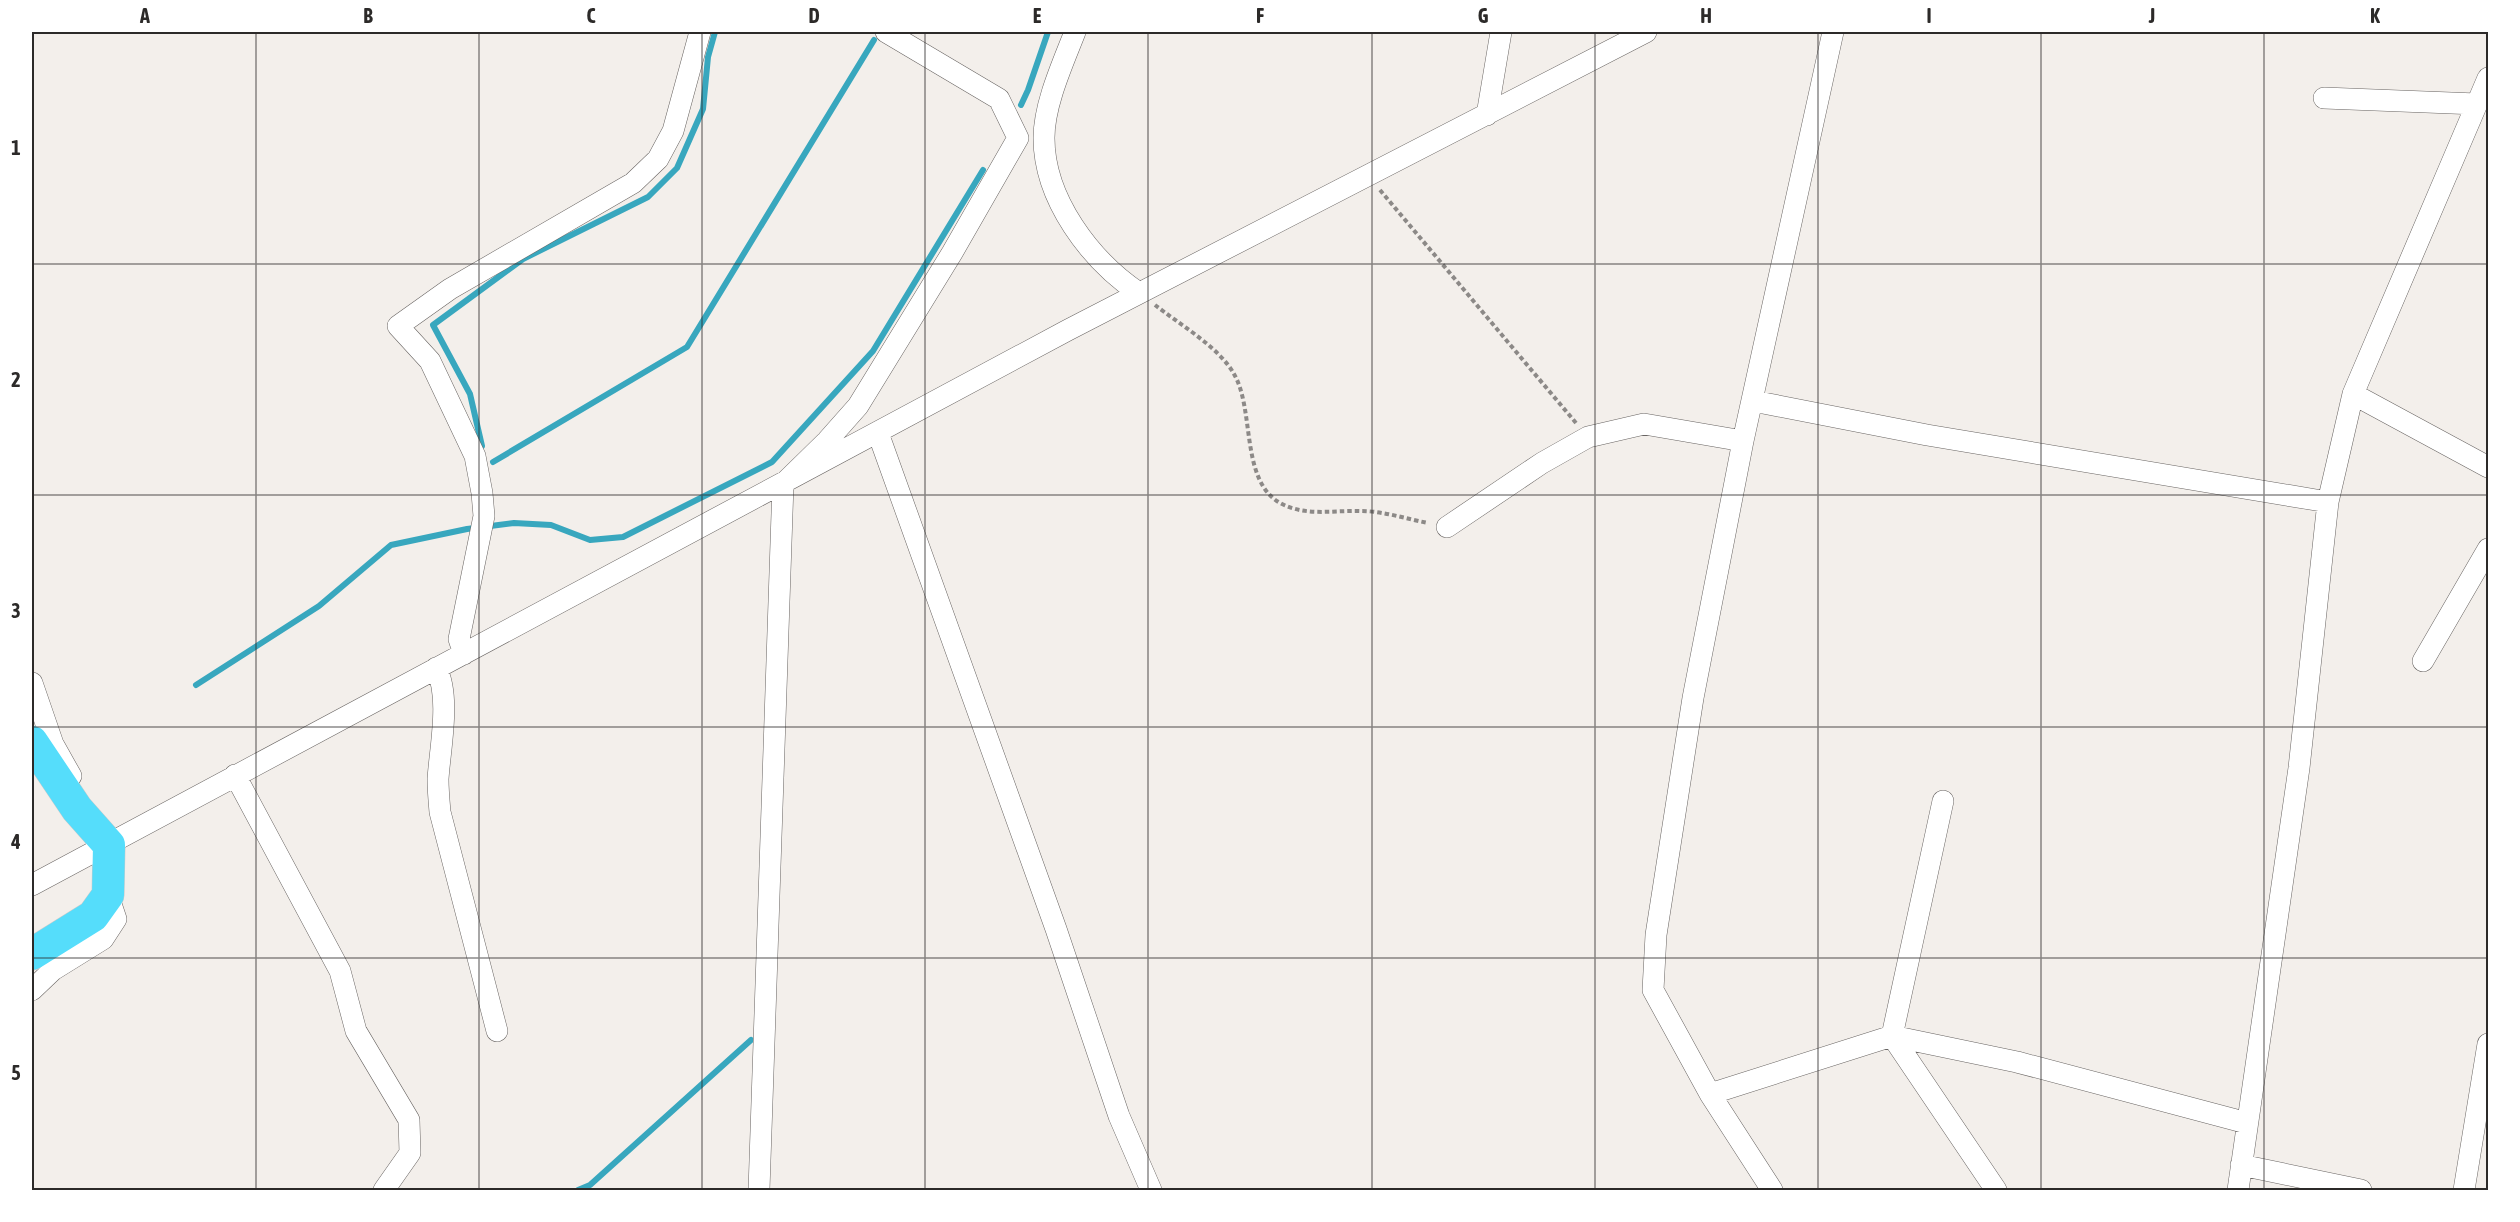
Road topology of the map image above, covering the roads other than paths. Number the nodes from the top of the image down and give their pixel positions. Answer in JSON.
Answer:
{"nodes":[{"id":1,"x":700,"y":32,"type":"edge"},
{"id":2,"x":886,"y":32,"type":"edge"},
{"id":3,"x":1075,"y":32,"type":"edge"},
{"id":4,"x":1501,"y":32,"type":"edge"},
{"id":5,"x":1646,"y":32,"type":"edge"},
{"id":6,"x":1833,"y":32,"type":"edge"},
{"id":7,"x":2488,"y":78,"type":"edge"},
{"id":8,"x":2324,"y":98,"type":"dead end"},
{"id":9,"x":2477,"y":104,"type":"junction"},
{"id":10,"x":1487,"y":115,"type":"junction"},
{"id":11,"x":1044,"y":136,"type":"junction"},
{"id":12,"x":1018,"y":138,"type":"junction"},
{"id":13,"x":1139,"y":293,"type":"junction"},
{"id":14,"x":2353,"y":394,"type":"junction"},
{"id":15,"x":1753,"y":401,"type":"junction"},
{"id":16,"x":878,"y":433,"type":"junction"},
{"id":17,"x":1743,"y":441,"type":"junction"},
{"id":18,"x":2488,"y":467,"type":"edge"},
{"id":19,"x":783,"y":484,"type":"junction"},
{"id":20,"x":2328,"y":502,"type":"junction"},
{"id":21,"x":1447,"y":527,"type":"road end"},
{"id":22,"x":2488,"y":549,"type":"edge"},
{"id":23,"x":464,"y":654,"type":"junction"},
{"id":24,"x":2423,"y":661,"type":"dead end"},
{"id":25,"x":436,"y":668,"type":"junction"},
{"id":26,"x":32,"y":683,"type":"edge"},
{"id":27,"x":32,"y":742,"type":"edge"},
{"id":28,"x":235,"y":775,"type":"junction"},
{"id":29,"x":1943,"y":801,"type":"dead end"},
{"id":30,"x":110,"y":845,"type":"junction"},
{"id":31,"x":32,"y":885,"type":"edge"},
{"id":32,"x":108,"y":895,"type":"junction"},
{"id":33,"x":32,"y":954,"type":"edge"},
{"id":34,"x":32,"y":990,"type":"edge"},
{"id":35,"x":497,"y":1031,"type":"dead end"},
{"id":36,"x":1892,"y":1036,"type":"junction"},
{"id":37,"x":2488,"y":1044,"type":"edge"},
{"id":38,"x":1710,"y":1094,"type":"junction"},
{"id":39,"x":2247,"y":1123,"type":"junction"},
{"id":40,"x":2241,"y":1165,"type":"junction"},
{"id":41,"x":384,"y":1191,"type":"edge"},
{"id":42,"x":759,"y":1191,"type":"edge"},
{"id":43,"x":1151,"y":1191,"type":"edge"},
{"id":44,"x":1772,"y":1191,"type":"edge"},
{"id":45,"x":1996,"y":1191,"type":"edge"},
{"id":46,"x":2238,"y":1191,"type":"edge"},
{"id":47,"x":2361,"y":1191,"type":"edge"},
{"id":48,"x":2464,"y":1191,"type":"edge"}],
"edges":[{"from":1,"to":23,"type":"street"},
{"from":2,"to":12,"type":"street"},
{"from":3,"to":11,"type":"street"},
{"from":4,"to":10,"type":"street"},
{"from":5,"to":10,"type":"street"},
{"from":6,"to":15,"type":"street"},
{"from":7,"to":9,"type":"street"},
{"from":8,"to":9,"type":"street"},
{"from":9,"to":14,"type":"street"},
{"from":10,"to":13,"type":"street"},
{"from":11,"to":12,"type":"street"},
{"from":11,"to":13,"type":"street"},
{"from":12,"to":19,"type":"street"},
{"from":13,"to":16,"type":"street"},
{"from":14,"to":18,"type":"street"},
{"from":14,"to":20,"type":"street"},
{"from":15,"to":17,"type":"street"},
{"from":15,"to":20,"type":"street"},
{"from":16,"to":19,"type":"street"},
{"from":16,"to":43,"type":"street"},
{"from":17,"to":21,"type":"street"},
{"from":17,"to":38,"type":"street"},
{"from":19,"to":23,"type":"street"},
{"from":19,"to":42,"type":"street"},
{"from":20,"to":39,"type":"street"},
{"from":22,"to":24,"type":"street"},
{"from":23,"to":25,"type":"street"},
{"from":25,"to":28,"type":"street"},
{"from":25,"to":35,"type":"street"},
{"from":26,"to":30,"type":"street"},
{"from":27,"to":30,"type":"highway"},
{"from":28,"to":30,"type":"street"},
{"from":28,"to":41,"type":"street"},
{"from":29,"to":36,"type":"street"},
{"from":30,"to":31,"type":"street"},
{"from":30,"to":32,"type":"highway"},
{"from":32,"to":33,"type":"highway"},
{"from":32,"to":34,"type":"street"},
{"from":36,"to":38,"type":"street"},
{"from":36,"to":39,"type":"street"},
{"from":36,"to":45,"type":"street"},
{"from":37,"to":48,"type":"street"},
{"from":38,"to":44,"type":"street"},
{"from":39,"to":40,"type":"street"},
{"from":40,"to":46,"type":"street"},
{"from":40,"to":47,"type":"street"}]}
